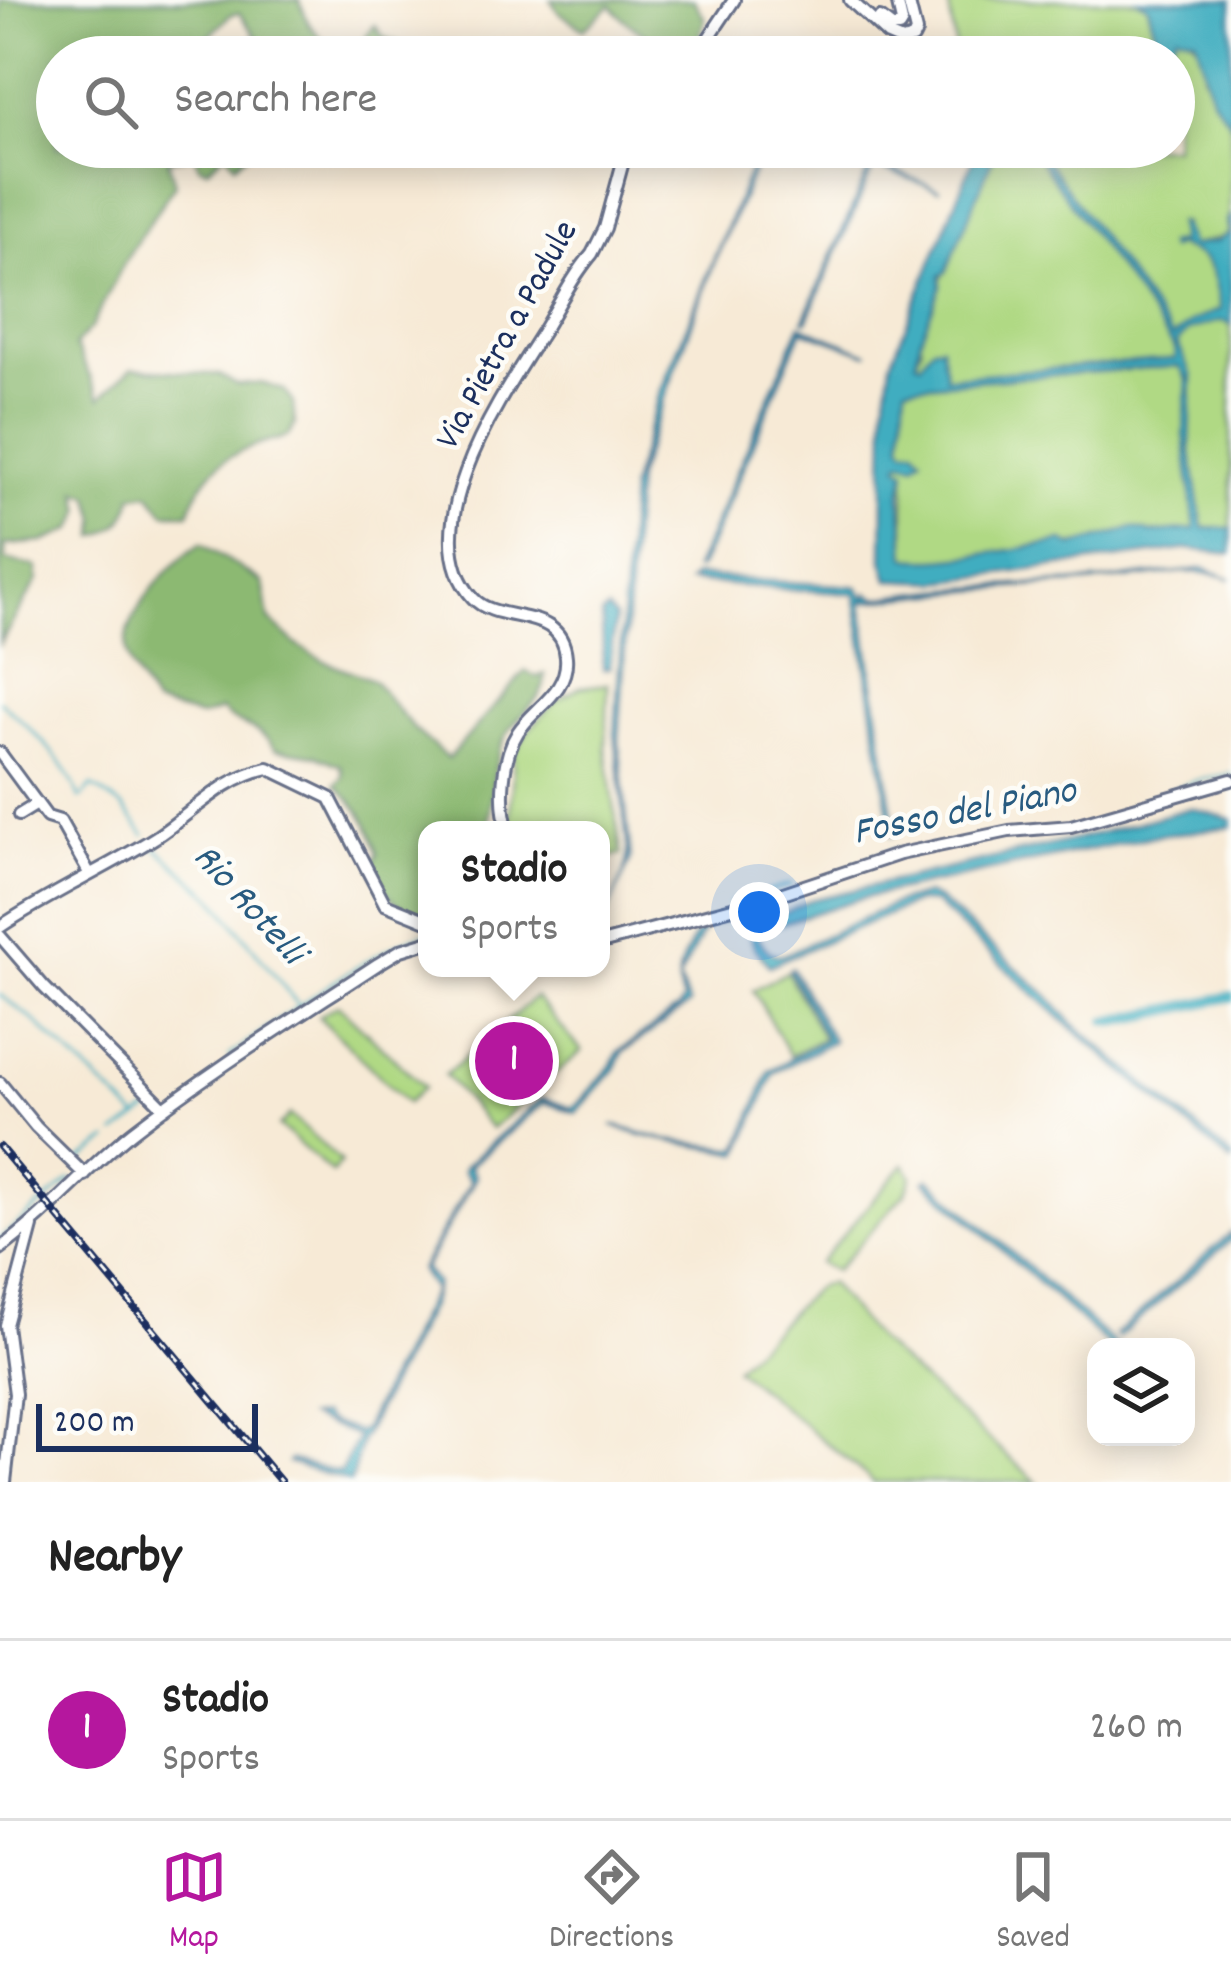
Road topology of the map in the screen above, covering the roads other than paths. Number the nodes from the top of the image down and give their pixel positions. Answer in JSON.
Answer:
{"nodes":[{"id":1,"x":734,"y":0,"type":"edge"},
{"id":2,"x":850,"y":0,"type":"edge"},
{"id":3,"x":861,"y":0,"type":"edge"},
{"id":4,"x":897,"y":0,"type":"edge"},
{"id":5,"x":908,"y":0,"type":"edge"},
{"id":6,"x":710,"y":36,"type":"edge"},
{"id":7,"x":890,"y":36,"type":"edge"},
{"id":8,"x":910,"y":36,"type":"edge"},
{"id":9,"x":621,"y":168,"type":"edge"},
{"id":10,"x":0,"y":754,"type":"edge"},
{"id":11,"x":1231,"y":780,"type":"edge"},
{"id":12,"x":37,"y":804,"type":"junction"},
{"id":13,"x":19,"y":815,"type":"dead end"},
{"id":14,"x":505,"y":821,"type":"edge"},
{"id":15,"x":89,"y":873,"type":"junction"},
{"id":16,"x":418,"y":917,"type":"edge"},
{"id":17,"x":0,"y":932,"type":"edge"},
{"id":18,"x":610,"y":941,"type":"edge"},
{"id":19,"x":418,"y":945,"type":"edge"},
{"id":20,"x":0,"y":1083,"type":"edge"},
{"id":21,"x":164,"y":1108,"type":"junction"},
{"id":22,"x":85,"y":1175,"type":"junction"},
{"id":23,"x":32,"y":1227,"type":"junction"},
{"id":24,"x":5,"y":1246,"type":"edge"},
{"id":25,"x":24,"y":1256,"type":"junction"},
{"id":26,"x":4,"y":1482,"type":"edge"}],
"edges":[{"from":1,"to":6,"type":"street"},
{"from":2,"to":7,"type":"street"},
{"from":3,"to":4,"type":"street"},
{"from":5,"to":8,"type":"street"},
{"from":9,"to":14,"type":"street","name":"Via Pietra a Padule"},
{"from":10,"to":12,"type":"street"},
{"from":11,"to":18,"type":"street"},
{"from":12,"to":13,"type":"street"},
{"from":12,"to":15,"type":"street"},
{"from":15,"to":16,"type":"street"},
{"from":15,"to":17,"type":"street"},
{"from":17,"to":21,"type":"street"},
{"from":19,"to":21,"type":"street"},
{"from":20,"to":22,"type":"street"},
{"from":21,"to":22,"type":"street"},
{"from":22,"to":23,"type":"street"},
{"from":23,"to":24,"type":"street"},
{"from":23,"to":25,"type":"street"},
{"from":24,"to":25,"type":"street"},
{"from":25,"to":26,"type":"street"}]}
